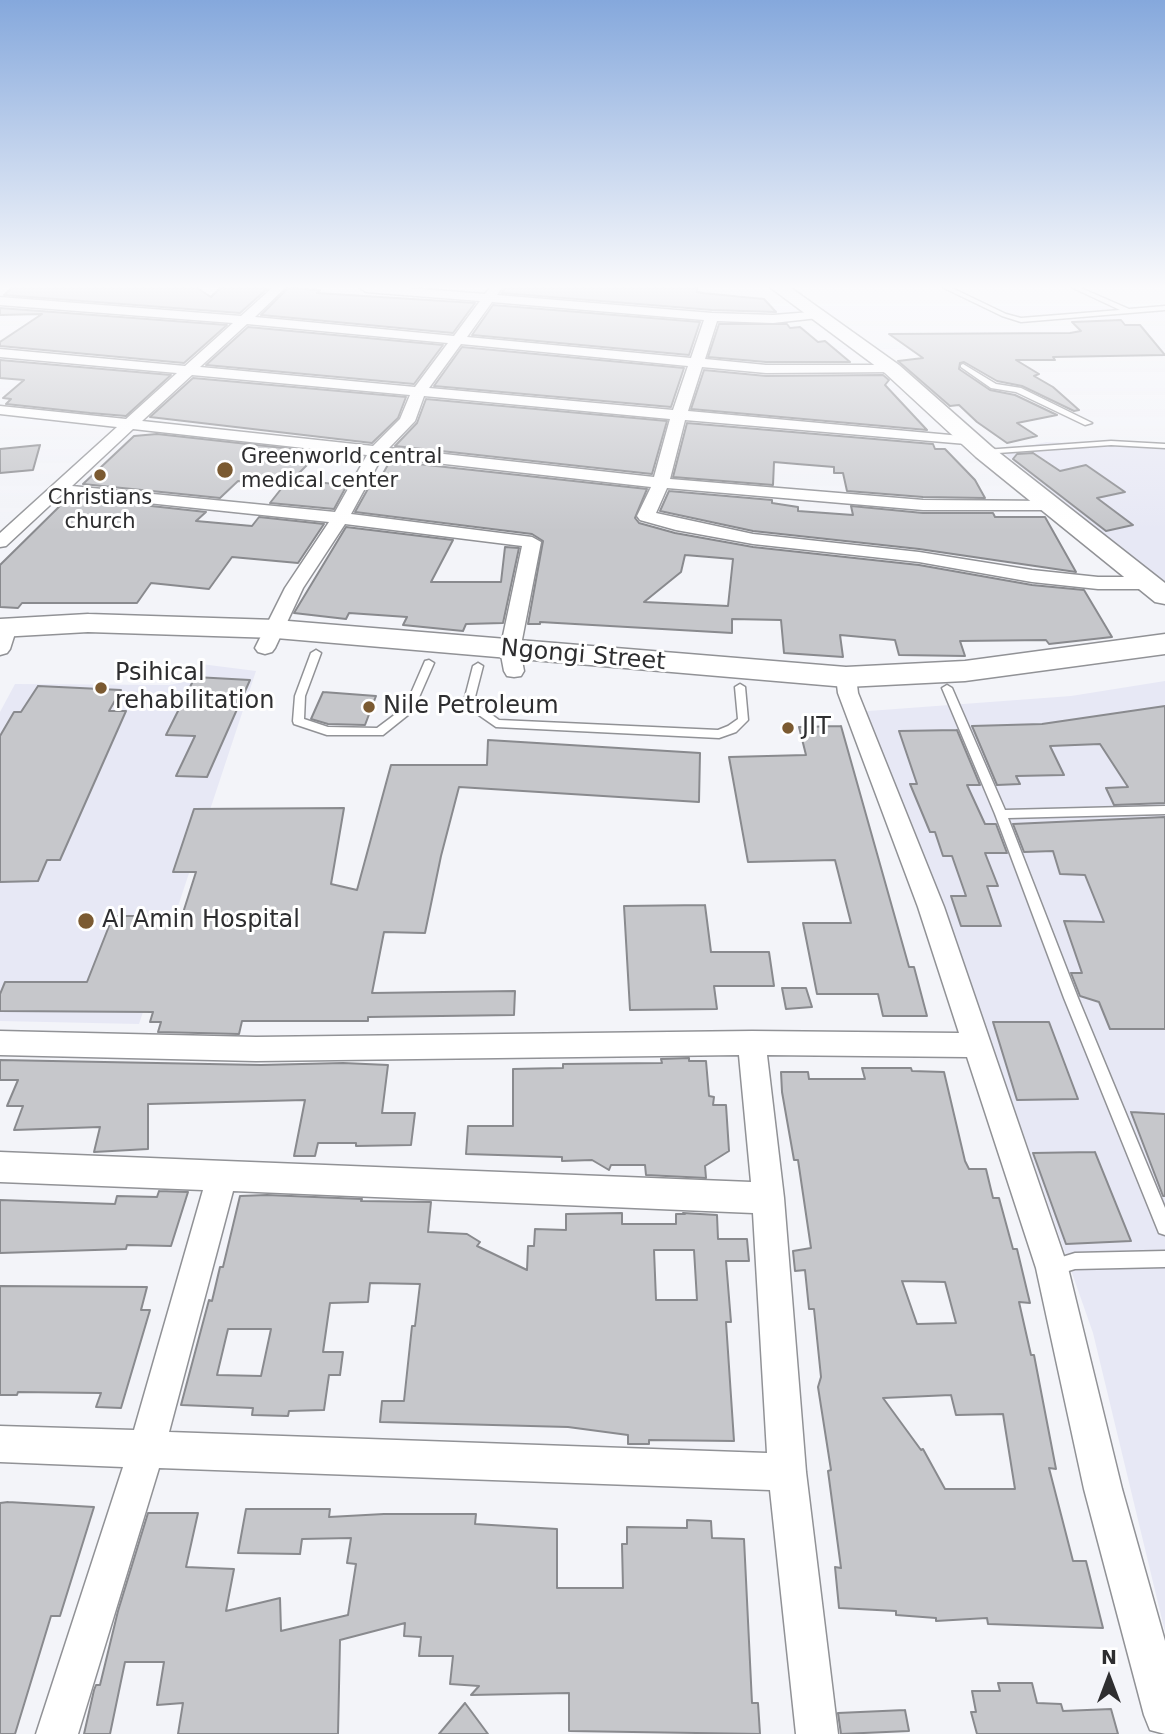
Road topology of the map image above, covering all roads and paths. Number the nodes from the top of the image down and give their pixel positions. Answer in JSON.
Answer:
{"nodes":[{"id":1,"x":187,"y":369,"type":"edge"},
{"id":2,"x":196,"y":369,"type":"edge"},
{"id":3,"x":436,"y":369,"type":"edge"},
{"id":4,"x":696,"y":369,"type":"edge"},
{"id":5,"x":795,"y":369,"type":"edge"},
{"id":6,"x":892,"y":369,"type":"joint"},
{"id":7,"x":968,"y":369,"type":"edge"},
{"id":8,"x":418,"y":393,"type":"junction"},
{"id":9,"x":0,"y":410,"type":"edge"},
{"id":10,"x":679,"y":415,"type":"junction"},
{"id":11,"x":1088,"y":423,"type":"dead end"},
{"id":12,"x":129,"y":424,"type":"junction"},
{"id":13,"x":1165,"y":446,"type":"edge"},
{"id":14,"x":978,"y":447,"type":"junction"},
{"id":15,"x":377,"y":452,"type":"junction"},
{"id":16,"x":661,"y":483,"type":"junction"},
{"id":17,"x":57,"y":489,"type":"junction"},
{"id":18,"x":1055,"y":506,"type":"junction"},
{"id":19,"x":340,"y":518,"type":"junction"},
{"id":20,"x":0,"y":542,"type":"edge"},
{"id":21,"x":1157,"y":590,"type":"edge"},
{"id":22,"x":270,"y":638,"type":"junction"},
{"id":23,"x":2,"y":639,"type":"edge"},
{"id":24,"x":1165,"y":644,"type":"edge"},
{"id":25,"x":316,"y":653,"type":"junction"},
{"id":26,"x":512,"y":660,"type":"junction"},
{"id":27,"x":1165,"y":660,"type":"edge"},
{"id":28,"x":429,"y":663,"type":"junction"},
{"id":29,"x":478,"y":666,"type":"junction"},
{"id":30,"x":847,"y":685,"type":"junction"},
{"id":31,"x":740,"y":687,"type":"junction"},
{"id":32,"x":947,"y":688,"type":"junction"},
{"id":33,"x":1165,"y":810,"type":"edge"},
{"id":34,"x":1001,"y":814,"type":"junction"},
{"id":35,"x":0,"y":1043,"type":"edge"},
{"id":36,"x":752,"y":1043,"type":"junction"},
{"id":37,"x":978,"y":1045,"type":"junction"},
{"id":38,"x":0,"y":1167,"type":"edge"},
{"id":39,"x":222,"y":1177,"type":"junction"},
{"id":40,"x":768,"y":1198,"type":"junction"},
{"id":41,"x":1165,"y":1227,"type":"edge"},
{"id":42,"x":1165,"y":1259,"type":"edge"},
{"id":43,"x":1052,"y":1268,"type":"junction"},
{"id":44,"x":0,"y":1444,"type":"edge"},
{"id":45,"x":146,"y":1451,"type":"junction"},
{"id":46,"x":787,"y":1472,"type":"junction"},
{"id":47,"x":1155,"y":1641,"type":"edge"},
{"id":48,"x":1165,"y":1715,"type":"edge"},
{"id":49,"x":57,"y":1734,"type":"edge"},
{"id":50,"x":817,"y":1734,"type":"edge"}],
"edges":[{"from":1,"to":12,"type":"street"},
{"from":2,"to":8,"type":"street"},
{"from":3,"to":8,"type":"street"},
{"from":4,"to":10,"type":"street"},
{"from":5,"to":6,"type":"street"},
{"from":6,"to":14,"type":"street"},
{"from":7,"to":11,"type":"lane"},
{"from":8,"to":10,"type":"street"},
{"from":8,"to":15,"type":"street"},
{"from":9,"to":12,"type":"street"},
{"from":10,"to":14,"type":"street"},
{"from":10,"to":16,"type":"street"},
{"from":12,"to":15,"type":"street"},
{"from":12,"to":17,"type":"street"},
{"from":13,"to":14,"type":"lane"},
{"from":14,"to":18,"type":"street"},
{"from":15,"to":16,"type":"street"},
{"from":15,"to":19,"type":"street"},
{"from":16,"to":18,"type":"street"},
{"from":16,"to":21,"type":"street"},
{"from":17,"to":19,"type":"street"},
{"from":17,"to":20,"type":"street"},
{"from":18,"to":21,"type":"street"},
{"from":19,"to":22,"type":"street"},
{"from":19,"to":26,"type":"street"},
{"from":22,"to":23,"type":"main road","name":"Ngongi Street"},
{"from":22,"to":25,"type":"main road","name":"Ngongi Street"},
{"from":22,"to":26,"type":"main road","name":"Ngongi Street"},
{"from":24,"to":30,"type":"main road","name":"Ngongi Street"},
{"from":25,"to":28,"type":"main road","name":"Ngongi Street"},
{"from":25,"to":28,"type":"lane"},
{"from":26,"to":29,"type":"main road","name":"Ngongi Street"},
{"from":26,"to":30,"type":"main road","name":"Ngongi Street"},
{"from":26,"to":31,"type":"main road","name":"Ngongi Street"},
{"from":27,"to":32,"type":"main road","name":"Ngongi Street"},
{"from":28,"to":29,"type":"main road","name":"Ngongi Street"},
{"from":29,"to":31,"type":"lane"},
{"from":30,"to":31,"type":"main road","name":"Ngongi Street"},
{"from":30,"to":32,"type":"main road","name":"Ngongi Street"},
{"from":30,"to":37,"type":"street"},
{"from":32,"to":34,"type":"lane"},
{"from":33,"to":34,"type":"lane"},
{"from":34,"to":41,"type":"lane"},
{"from":35,"to":36,"type":"street"},
{"from":36,"to":37,"type":"street"},
{"from":36,"to":40,"type":"street"},
{"from":37,"to":43,"type":"street"},
{"from":38,"to":39,"type":"street"},
{"from":39,"to":40,"type":"street"},
{"from":39,"to":45,"type":"street"},
{"from":40,"to":46,"type":"street"},
{"from":42,"to":43,"type":"lane"},
{"from":43,"to":47,"type":"street"},
{"from":44,"to":45,"type":"street"},
{"from":45,"to":46,"type":"street"},
{"from":45,"to":49,"type":"street"},
{"from":46,"to":50,"type":"street"},
{"from":47,"to":48,"type":"street"}]}
